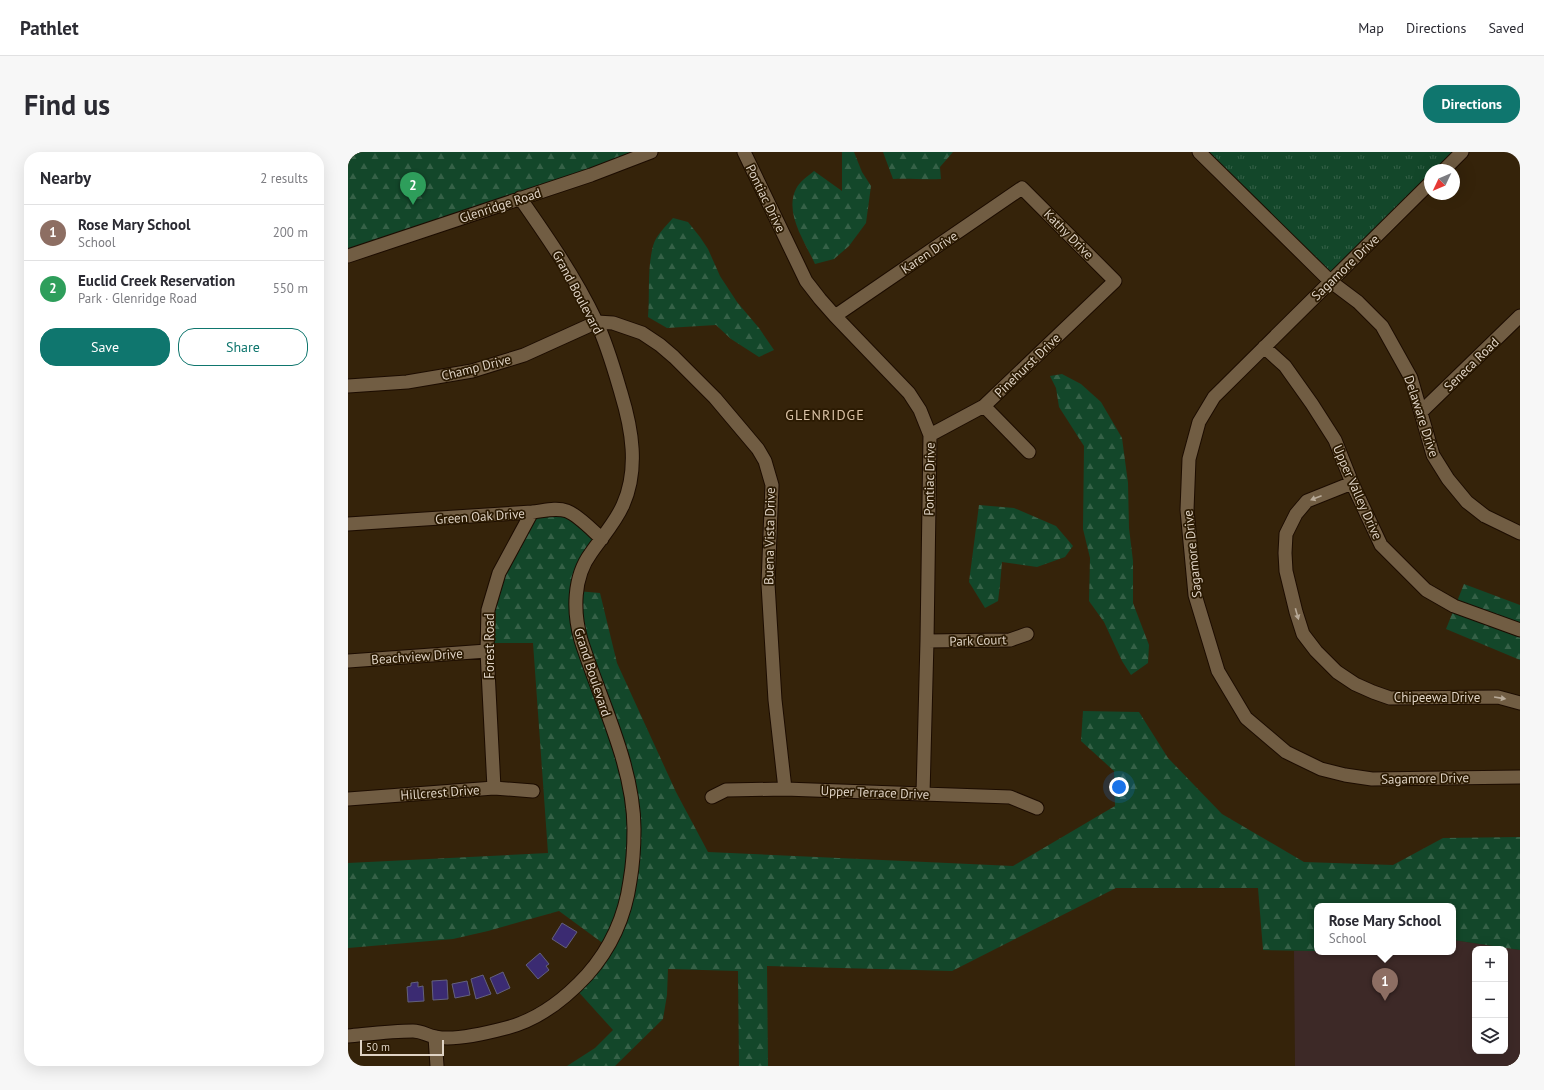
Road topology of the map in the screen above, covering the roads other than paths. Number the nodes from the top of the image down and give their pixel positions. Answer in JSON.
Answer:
{"nodes":[{"id":1,"x":651,"y":152,"type":"edge"},
{"id":2,"x":744,"y":152,"type":"edge"},
{"id":3,"x":1199,"y":152,"type":"edge"},
{"id":4,"x":1462,"y":152,"type":"edge"},
{"id":5,"x":1450,"y":164,"type":"edge"},
{"id":6,"x":1022,"y":188,"type":"joint"},
{"id":7,"x":1424,"y":190,"type":"edge"},
{"id":8,"x":520,"y":198,"type":"junction"},
{"id":9,"x":348,"y":256,"type":"edge"},
{"id":10,"x":1115,"y":281,"type":"joint"},
{"id":11,"x":1330,"y":281,"type":"junction"},
{"id":12,"x":835,"y":316,"type":"junction"},
{"id":13,"x":1520,"y":316,"type":"edge"},
{"id":14,"x":597,"y":322,"type":"junction"},
{"id":15,"x":1264,"y":347,"type":"junction"},
{"id":16,"x":348,"y":386,"type":"edge"},
{"id":17,"x":984,"y":406,"type":"junction"},
{"id":18,"x":1421,"y":412,"type":"junction"},
{"id":19,"x":930,"y":435,"type":"junction"},
{"id":20,"x":1029,"y":452,"type":"dead end"},
{"id":21,"x":1352,"y":483,"type":"junction"},
{"id":22,"x":532,"y":512,"type":"junction"},
{"id":23,"x":348,"y":524,"type":"edge"},
{"id":24,"x":1520,"y":533,"type":"edge"},
{"id":25,"x":602,"y":539,"type":"junction"},
{"id":26,"x":1520,"y":630,"type":"edge"},
{"id":27,"x":1027,"y":634,"type":"dead end"},
{"id":28,"x":927,"y":641,"type":"junction"},
{"id":29,"x":487,"y":651,"type":"junction"},
{"id":30,"x":348,"y":661,"type":"edge"},
{"id":31,"x":1520,"y":703,"type":"edge"},
{"id":32,"x":1520,"y":777,"type":"edge"},
{"id":33,"x":494,"y":788,"type":"junction"},
{"id":34,"x":784,"y":789,"type":"junction"},
{"id":35,"x":533,"y":791,"type":"dead end"},
{"id":36,"x":923,"y":794,"type":"junction"},
{"id":37,"x":712,"y":797,"type":"dead end"},
{"id":38,"x":348,"y":799,"type":"edge"},
{"id":39,"x":1037,"y":808,"type":"dead end"},
{"id":40,"x":348,"y":1036,"type":"edge"},
{"id":41,"x":435,"y":1037,"type":"junction"},
{"id":42,"x":437,"y":1066,"type":"edge"}],
"edges":[{"from":1,"to":8,"type":"street","name":"Glenridge Road"},
{"from":2,"to":12,"type":"street","name":"Pontiac Drive"},
{"from":3,"to":11,"type":"street","name":"Delaware Drive"},
{"from":4,"to":5,"type":"street"},
{"from":6,"to":10,"type":"street","name":"Kathy Drive"},
{"from":6,"to":12,"type":"street","name":"Karen Drive"},
{"from":7,"to":11,"type":"street","name":"Sagamore Drive"},
{"from":8,"to":9,"type":"street","name":"Glenridge Road"},
{"from":8,"to":14,"type":"street","name":"Grand Boulevard"},
{"from":10,"to":17,"type":"street","name":"Pinehurst Drive"},
{"from":11,"to":15,"type":"street","name":"Sagamore Drive"},
{"from":11,"to":18,"type":"street","name":"Delaware Drive"},
{"from":12,"to":19,"type":"street","name":"Pontiac Drive"},
{"from":13,"to":18,"type":"street","name":"Seneca Road"},
{"from":14,"to":16,"type":"street","name":"Champ Drive"},
{"from":14,"to":25,"type":"street","name":"Grand Boulevard"},
{"from":14,"to":34,"type":"street","name":"Buena Vista Drive"},
{"from":15,"to":21,"type":"street","name":"Upper Valley Drive"},
{"from":15,"to":32,"type":"street","name":"Sagamore Drive"},
{"from":17,"to":19,"type":"street","name":"Pinehurst Drive"},
{"from":17,"to":20,"type":"street"},
{"from":18,"to":24,"type":"street","name":"Delaware Drive"},
{"from":19,"to":28,"type":"street","name":"Pontiac Drive"},
{"from":21,"to":26,"type":"street","name":"Upper Valley Drive"},
{"from":21,"to":31,"type":"street","name":"Chipeewa Drive","one_way":true},
{"from":22,"to":23,"type":"street","name":"Green Oak Drive"},
{"from":22,"to":25,"type":"street","name":"Green Oak Drive"},
{"from":22,"to":29,"type":"street","name":"Forest Road"},
{"from":25,"to":41,"type":"street","name":"Grand Boulevard"},
{"from":27,"to":28,"type":"street","name":"Park Court"},
{"from":28,"to":36,"type":"street","name":"Pontiac Drive"},
{"from":29,"to":30,"type":"street","name":"Beachview Drive"},
{"from":29,"to":33,"type":"street","name":"Forest Road"},
{"from":33,"to":35,"type":"street","name":"Hillcrest Drive"},
{"from":33,"to":38,"type":"street","name":"Hillcrest Drive"},
{"from":34,"to":36,"type":"street","name":"Upper Terrace Drive"},
{"from":34,"to":37,"type":"street","name":"Upper Terrace Drive"},
{"from":36,"to":39,"type":"street","name":"Upper Terrace Drive"},
{"from":40,"to":41,"type":"street","name":"Grand Boulevard"},
{"from":41,"to":42,"type":"street"}]}
